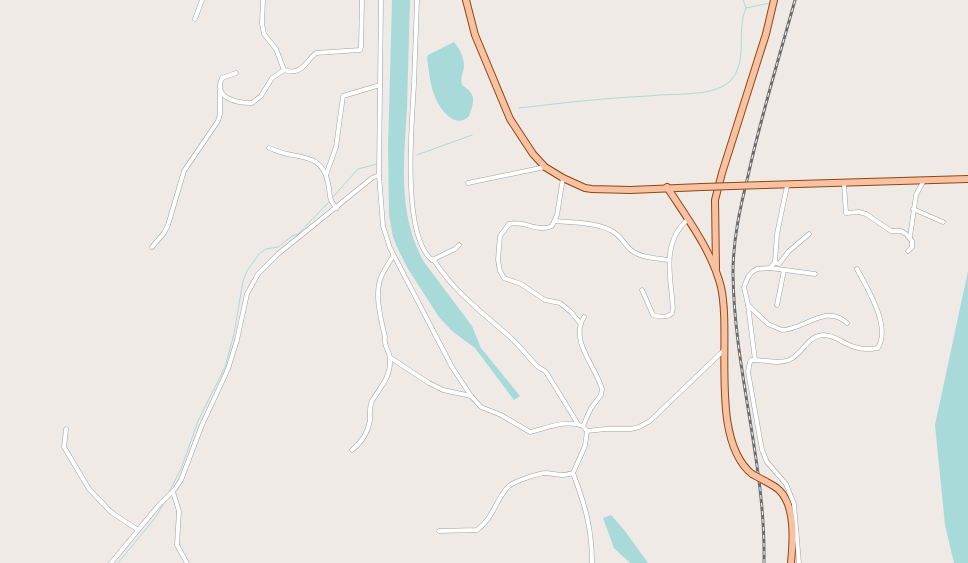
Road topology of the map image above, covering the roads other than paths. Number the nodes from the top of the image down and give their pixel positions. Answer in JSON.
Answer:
{"nodes":[{"id":1,"x":202,"y":0,"type":"edge"},
{"id":2,"x":263,"y":0,"type":"edge"},
{"id":3,"x":362,"y":0,"type":"edge"},
{"id":4,"x":381,"y":0,"type":"edge"},
{"id":5,"x":417,"y":0,"type":"edge"},
{"id":6,"x":466,"y":0,"type":"edge"},
{"id":7,"x":774,"y":3,"type":"edge"},
{"id":8,"x":195,"y":19,"type":"dead end"},
{"id":9,"x":284,"y":70,"type":"junction"},
{"id":10,"x":236,"y":73,"type":"dead end"},
{"id":11,"x":380,"y":86,"type":"junction"},
{"id":12,"x":220,"y":91,"type":"junction"},
{"id":13,"x":269,"y":148,"type":"dead end"},
{"id":14,"x":545,"y":167,"type":"junction"},
{"id":15,"x":326,"y":174,"type":"junction"},
{"id":16,"x":379,"y":175,"type":"junction"},
{"id":17,"x":563,"y":178,"type":"junction"},
{"id":18,"x":968,"y":179,"type":"edge"},
{"id":19,"x":928,"y":180,"type":"junction"},
{"id":20,"x":468,"y":183,"type":"dead end"},
{"id":21,"x":844,"y":184,"type":"junction"},
{"id":22,"x":787,"y":186,"type":"junction"},
{"id":23,"x":667,"y":187,"type":"junction"},
{"id":24,"x":337,"y":208,"type":"junction"},
{"id":25,"x":913,"y":209,"type":"junction"},
{"id":26,"x":687,"y":220,"type":"junction"},
{"id":27,"x":555,"y":221,"type":"junction"},
{"id":28,"x":943,"y":222,"type":"dead end"},
{"id":29,"x":809,"y":234,"type":"dead end"},
{"id":30,"x":910,"y":237,"type":"junction"},
{"id":31,"x":458,"y":245,"type":"dead end"},
{"id":32,"x":152,"y":247,"type":"dead end"},
{"id":33,"x":908,"y":251,"type":"dead end"},
{"id":34,"x":393,"y":256,"type":"junction"},
{"id":35,"x":434,"y":260,"type":"junction"},
{"id":36,"x":668,"y":260,"type":"junction"},
{"id":37,"x":775,"y":262,"type":"junction"},
{"id":38,"x":770,"y":268,"type":"junction"},
{"id":39,"x":784,"y":270,"type":"junction"},
{"id":40,"x":857,"y":270,"type":"dead end"},
{"id":41,"x":716,"y":272,"type":"junction"},
{"id":42,"x":815,"y":274,"type":"dead end"},
{"id":43,"x":642,"y":290,"type":"dead end"},
{"id":44,"x":748,"y":305,"type":"junction"},
{"id":45,"x":777,"y":305,"type":"dead end"},
{"id":46,"x":584,"y":317,"type":"dead end"},
{"id":47,"x":580,"y":323,"type":"junction"},
{"id":48,"x":847,"y":323,"type":"dead end"},
{"id":49,"x":723,"y":351,"type":"junction"},
{"id":50,"x":391,"y":358,"type":"junction"},
{"id":51,"x":755,"y":360,"type":"junction"},
{"id":52,"x":471,"y":396,"type":"junction"},
{"id":53,"x":578,"y":424,"type":"junction"},
{"id":54,"x":583,"y":426,"type":"junction"},
{"id":55,"x":66,"y":429,"type":"dead end"},
{"id":56,"x":587,"y":431,"type":"junction"},
{"id":57,"x":352,"y":450,"type":"dead end"},
{"id":58,"x":573,"y":473,"type":"junction"},
{"id":59,"x":169,"y":495,"type":"junction"},
{"id":60,"x":791,"y":505,"type":"junction"},
{"id":61,"x":138,"y":530,"type":"junction"},
{"id":62,"x":439,"y":531,"type":"dead end"},
{"id":63,"x":111,"y":563,"type":"edge"},
{"id":64,"x":187,"y":563,"type":"edge"},
{"id":65,"x":592,"y":563,"type":"edge"},
{"id":66,"x":791,"y":563,"type":"edge"},
{"id":67,"x":799,"y":563,"type":"edge"}],
"edges":[{"from":1,"to":8,"type":"street"},
{"from":2,"to":9,"type":"street"},
{"from":3,"to":9,"type":"street"},
{"from":4,"to":11,"type":"street"},
{"from":5,"to":35,"type":"street"},
{"from":6,"to":14,"type":"main road"},
{"from":7,"to":41,"type":"main road"},
{"from":9,"to":12,"type":"street"},
{"from":10,"to":12,"type":"street"},
{"from":11,"to":15,"type":"street"},
{"from":11,"to":16,"type":"street"},
{"from":12,"to":32,"type":"street"},
{"from":13,"to":15,"type":"street"},
{"from":14,"to":17,"type":"main road"},
{"from":14,"to":20,"type":"street"},
{"from":15,"to":24,"type":"street"},
{"from":16,"to":24,"type":"street"},
{"from":16,"to":34,"type":"street"},
{"from":17,"to":23,"type":"main road"},
{"from":17,"to":27,"type":"street"},
{"from":18,"to":19,"type":"main road"},
{"from":19,"to":21,"type":"main road"},
{"from":19,"to":25,"type":"street"},
{"from":21,"to":22,"type":"main road"},
{"from":21,"to":30,"type":"street"},
{"from":22,"to":23,"type":"main road","bridge":true},
{"from":22,"to":37,"type":"street"},
{"from":23,"to":26,"type":"main road"},
{"from":24,"to":59,"type":"street"},
{"from":25,"to":28,"type":"street"},
{"from":25,"to":30,"type":"street"},
{"from":26,"to":36,"type":"street"},
{"from":26,"to":41,"type":"main road"},
{"from":27,"to":36,"type":"street"},
{"from":27,"to":47,"type":"street"},
{"from":29,"to":37,"type":"street"},
{"from":30,"to":33,"type":"street"},
{"from":31,"to":35,"type":"street"},
{"from":34,"to":50,"type":"street"},
{"from":34,"to":52,"type":"street"},
{"from":35,"to":53,"type":"street"},
{"from":36,"to":43,"type":"street"},
{"from":37,"to":38,"type":"street"},
{"from":38,"to":39,"type":"street"},
{"from":38,"to":44,"type":"street"},
{"from":39,"to":42,"type":"street"},
{"from":39,"to":45,"type":"street"},
{"from":40,"to":51,"type":"street"},
{"from":41,"to":49,"type":"main road"},
{"from":44,"to":48,"type":"street"},
{"from":44,"to":51,"type":"street"},
{"from":46,"to":47,"type":"street"},
{"from":47,"to":54,"type":"street"},
{"from":49,"to":56,"type":"street"},
{"from":49,"to":60,"type":"main road","bridge":true},
{"from":50,"to":52,"type":"street"},
{"from":50,"to":57,"type":"street"},
{"from":51,"to":60,"type":"street"},
{"from":52,"to":53,"type":"street"},
{"from":53,"to":54,"type":"street"},
{"from":54,"to":56,"type":"street"},
{"from":55,"to":61,"type":"street"},
{"from":56,"to":58,"type":"street"},
{"from":58,"to":62,"type":"street"},
{"from":58,"to":65,"type":"street"},
{"from":59,"to":61,"type":"street"},
{"from":59,"to":64,"type":"street"},
{"from":60,"to":66,"type":"main road"},
{"from":60,"to":67,"type":"street"},
{"from":61,"to":63,"type":"street"}]}
